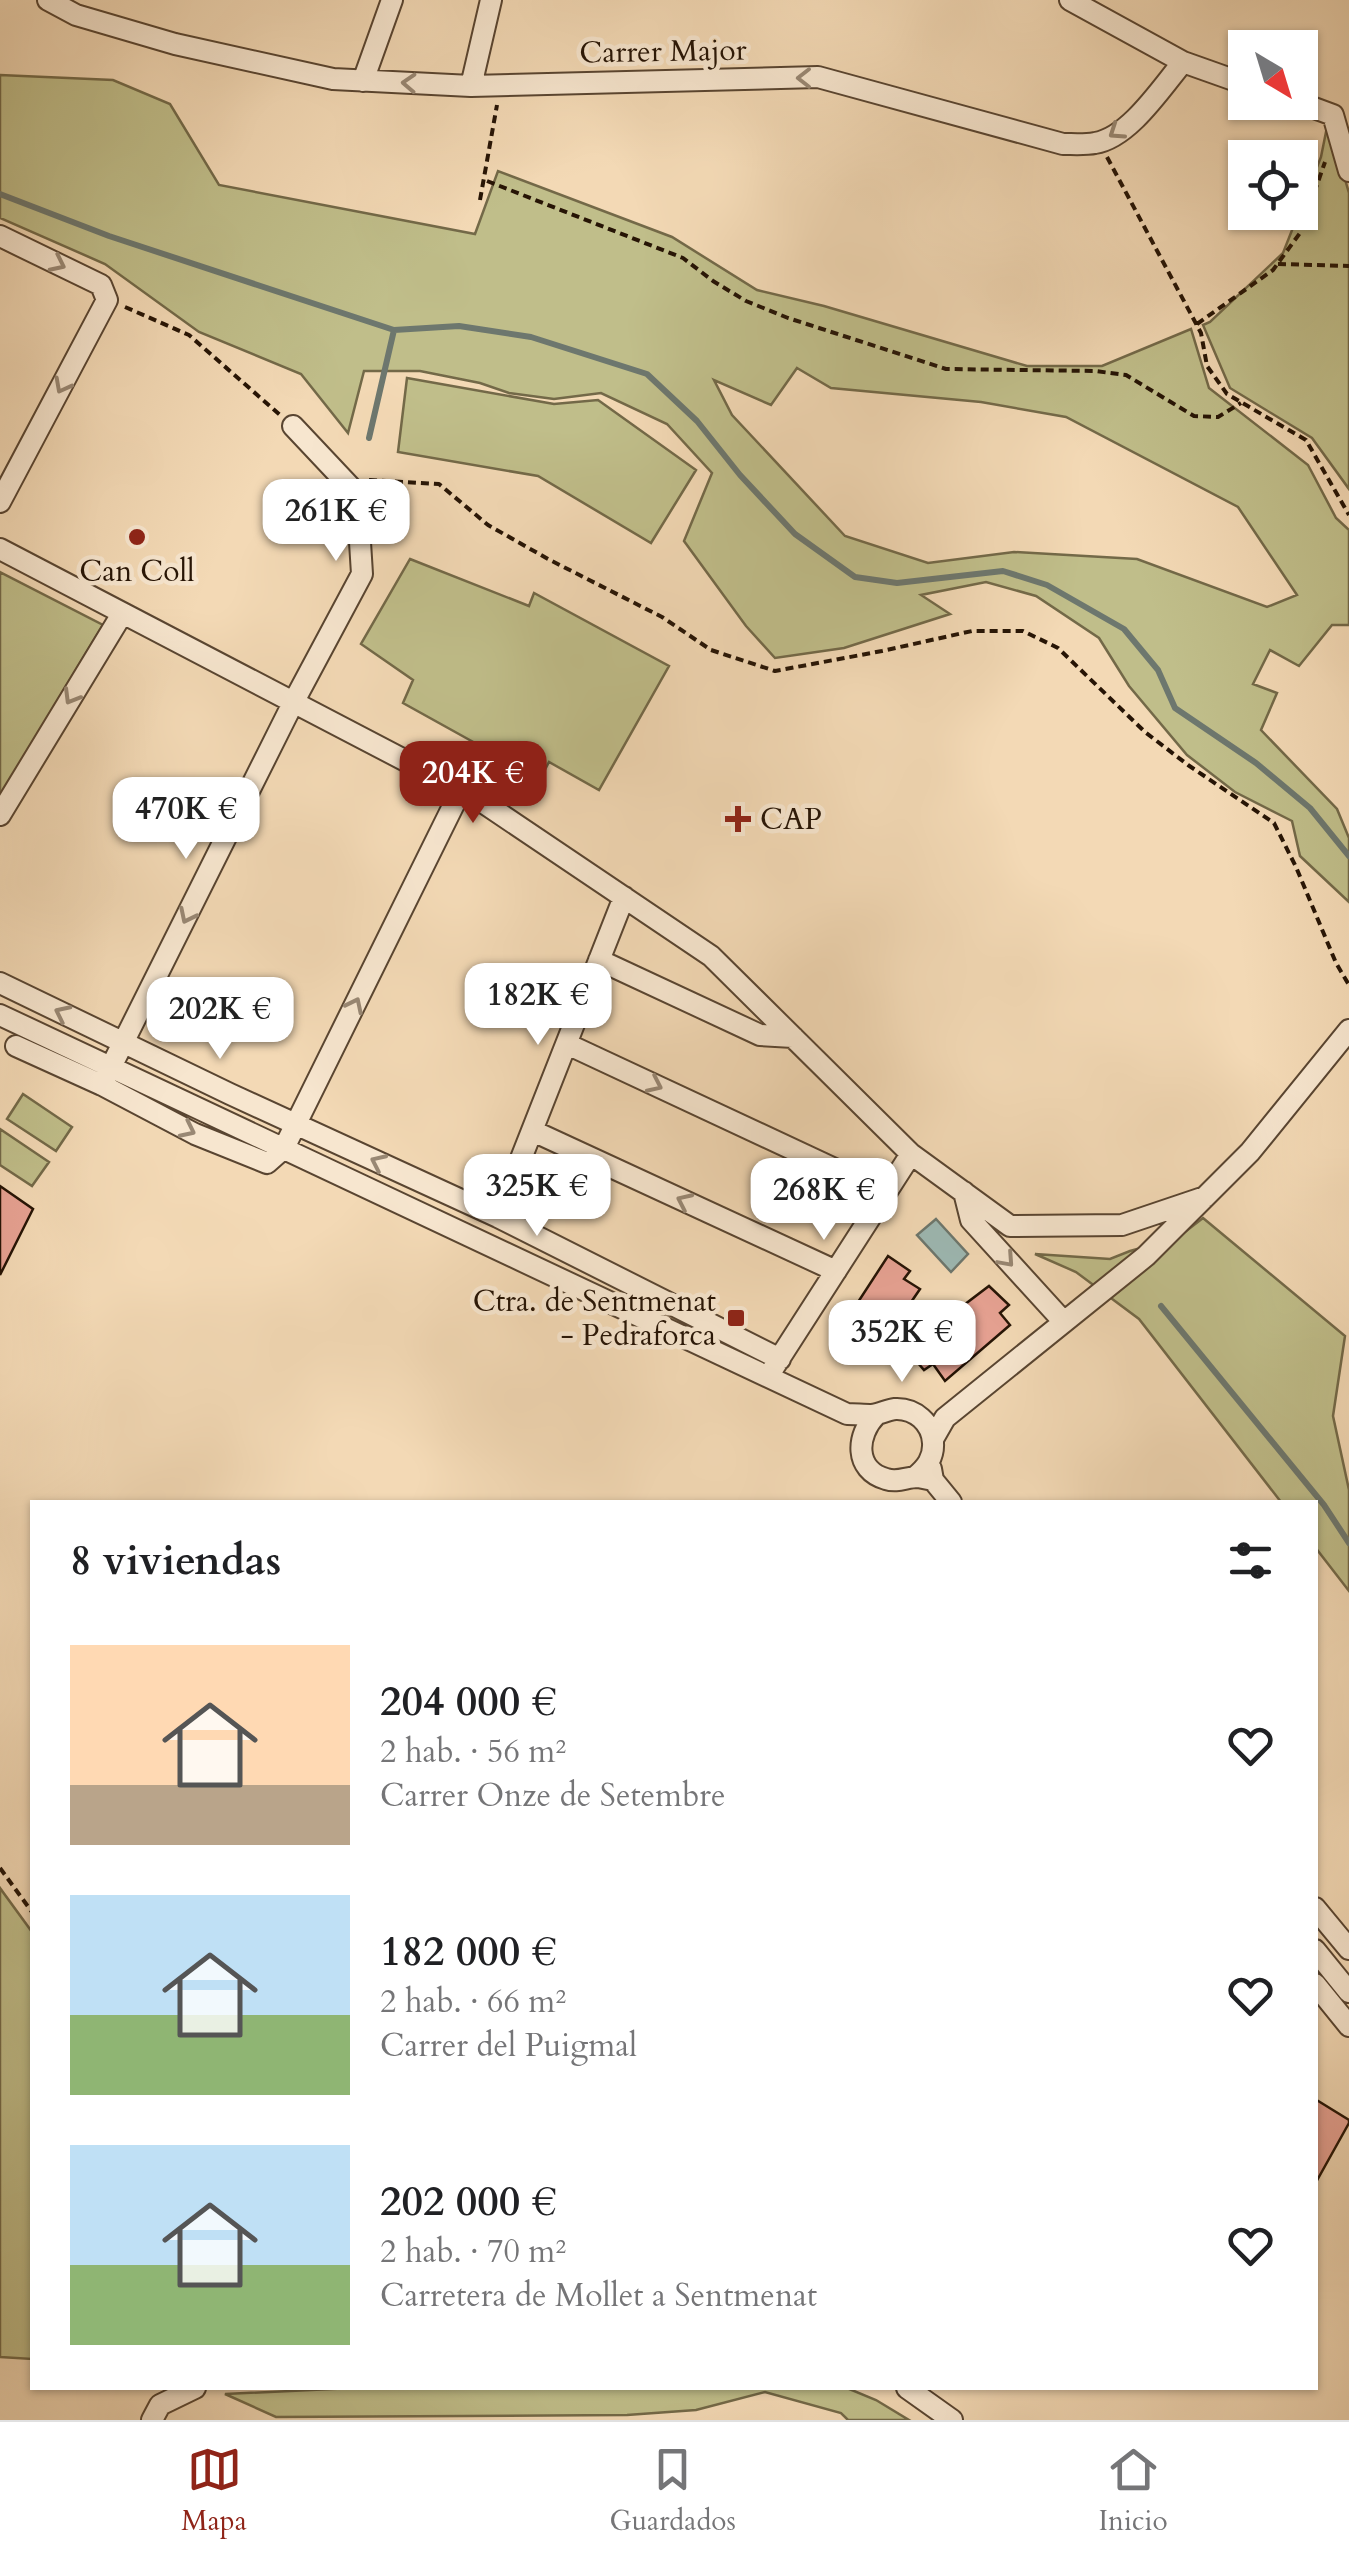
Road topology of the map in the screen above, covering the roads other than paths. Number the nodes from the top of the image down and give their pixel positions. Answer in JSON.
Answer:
{"nodes":[{"id":1,"x":48,"y":0,"type":"edge"},
{"id":2,"x":392,"y":0,"type":"edge"},
{"id":3,"x":491,"y":0,"type":"edge"},
{"id":4,"x":1070,"y":0,"type":"edge"},
{"id":5,"x":1183,"y":62,"type":"junction"},
{"id":6,"x":1228,"y":78,"type":"edge"},
{"id":7,"x":364,"y":80,"type":"junction"},
{"id":8,"x":471,"y":86,"type":"junction"},
{"id":9,"x":1318,"y":109,"type":"edge"},
{"id":10,"x":1349,"y":171,"type":"edge"},
{"id":11,"x":0,"y":236,"type":"edge"},
{"id":12,"x":293,"y":426,"type":"road end"},
{"id":13,"x":0,"y":502,"type":"edge"},
{"id":14,"x":0,"y":549,"type":"edge"},
{"id":15,"x":122,"y":614,"type":"junction"},
{"id":16,"x":293,"y":703,"type":"junction"},
{"id":17,"x":461,"y":790,"type":"junction"},
{"id":18,"x":0,"y":814,"type":"edge"},
{"id":19,"x":624,"y":897,"type":"junction"},
{"id":20,"x":599,"y":960,"type":"junction"},
{"id":21,"x":0,"y":983,"type":"edge"},
{"id":22,"x":0,"y":1015,"type":"edge"},
{"id":23,"x":1349,"y":1030,"type":"edge"},
{"id":24,"x":793,"y":1037,"type":"junction"},
{"id":25,"x":124,"y":1043,"type":"junction"},
{"id":26,"x":567,"y":1044,"type":"junction"},
{"id":27,"x":16,"y":1046,"type":"dead end"},
{"id":28,"x":107,"y":1076,"type":"junction"},
{"id":29,"x":297,"y":1124,"type":"junction"},
{"id":30,"x":533,"y":1131,"type":"junction"},
{"id":31,"x":284,"y":1148,"type":"junction"},
{"id":32,"x":911,"y":1154,"type":"junction"},
{"id":33,"x":964,"y":1192,"type":"junction"},
{"id":34,"x":886,"y":1193,"type":"junction"},
{"id":35,"x":1205,"y":1197,"type":"junction"},
{"id":36,"x":498,"y":1217,"type":"junction"},
{"id":37,"x":836,"y":1272,"type":"junction"},
{"id":38,"x":1063,"y":1321,"type":"junction"},
{"id":39,"x":780,"y":1359,"type":"junction"},
{"id":40,"x":768,"y":1377,"type":"junction"},
{"id":41,"x":848,"y":1414,"type":"junction"},
{"id":42,"x":876,"y":1415,"type":"junction"},
{"id":43,"x":922,"y":1418,"type":"junction"},
{"id":44,"x":944,"y":1418,"type":"junction"},
{"id":45,"x":861,"y":1437,"type":"junction"},
{"id":46,"x":933,"y":1438,"type":"junction"},
{"id":47,"x":926,"y":1473,"type":"junction"},
{"id":48,"x":949,"y":1500,"type":"edge"},
{"id":49,"x":1318,"y":1912,"type":"edge"},
{"id":50,"x":1349,"y":1949,"type":"edge"},
{"id":51,"x":1318,"y":1954,"type":"edge"},
{"id":52,"x":1318,"y":1988,"type":"edge"},
{"id":53,"x":1349,"y":1992,"type":"edge"},
{"id":54,"x":1349,"y":2026,"type":"edge"},
{"id":55,"x":191,"y":2390,"type":"edge"},
{"id":56,"x":910,"y":2390,"type":"edge"},
{"id":57,"x":152,"y":2420,"type":"edge"},
{"id":58,"x":952,"y":2420,"type":"edge"}],
"edges":[{"from":1,"to":7,"type":"street","name":"Carrer Major"},
{"from":2,"to":7,"type":"street"},
{"from":3,"to":8,"type":"street"},
{"from":4,"to":5,"type":"street"},
{"from":5,"to":6,"type":"street"},
{"from":5,"to":8,"type":"street","name":"Carrer Major","one_way":true},
{"from":8,"to":7,"type":"street","name":"Carrer Major","one_way":true},
{"from":9,"to":10,"type":"street"},
{"from":11,"to":13,"type":"street","one_way":true},
{"from":12,"to":16,"type":"street"},
{"from":14,"to":15,"type":"street"},
{"from":15,"to":16,"type":"street"},
{"from":15,"to":18,"type":"street","one_way":true},
{"from":16,"to":17,"type":"street"},
{"from":16,"to":25,"type":"street","one_way":true},
{"from":17,"to":19,"type":"street"},
{"from":29,"to":17,"type":"street","one_way":true},
{"from":19,"to":20,"type":"street"},
{"from":19,"to":24,"type":"street"},
{"from":20,"to":24,"type":"street"},
{"from":20,"to":26,"type":"street"},
{"from":25,"to":21,"type":"street","one_way":true},
{"from":22,"to":28,"type":"street"},
{"from":23,"to":35,"type":"street"},
{"from":24,"to":32,"type":"street"},
{"from":25,"to":28,"type":"street"},
{"from":25,"to":29,"type":"street"},
{"from":26,"to":30,"type":"street"},
{"from":26,"to":34,"type":"street","one_way":true},
{"from":27,"to":28,"type":"street"},
{"from":28,"to":31,"type":"street"},
{"from":29,"to":31,"type":"street"},
{"from":36,"to":29,"type":"street","one_way":true},
{"from":30,"to":36,"type":"street"},
{"from":37,"to":30,"type":"street","one_way":true},
{"from":31,"to":40,"type":"street"},
{"from":32,"to":33,"type":"street"},
{"from":32,"to":34,"type":"street"},
{"from":33,"to":35,"type":"street"},
{"from":33,"to":38,"type":"street","one_way":true},
{"from":34,"to":37,"type":"street"},
{"from":35,"to":38,"type":"street"},
{"from":36,"to":39,"type":"street"},
{"from":37,"to":39,"type":"street"},
{"from":38,"to":44,"type":"street"},
{"from":39,"to":40,"type":"street"},
{"from":40,"to":41,"type":"street"},
{"from":41,"to":42,"type":"street"},
{"from":41,"to":45,"type":"street"},
{"from":42,"to":43,"type":"street"},
{"from":42,"to":45,"type":"street"},
{"from":43,"to":44,"type":"street"},
{"from":43,"to":46,"type":"street"},
{"from":44,"to":46,"type":"street"},
{"from":45,"to":47,"type":"street"},
{"from":46,"to":47,"type":"street"},
{"from":47,"to":48,"type":"street"},
{"from":49,"to":50,"type":"street"},
{"from":51,"to":53,"type":"street"},
{"from":52,"to":54,"type":"street"},
{"from":55,"to":57,"type":"street"},
{"from":56,"to":58,"type":"street"}]}
